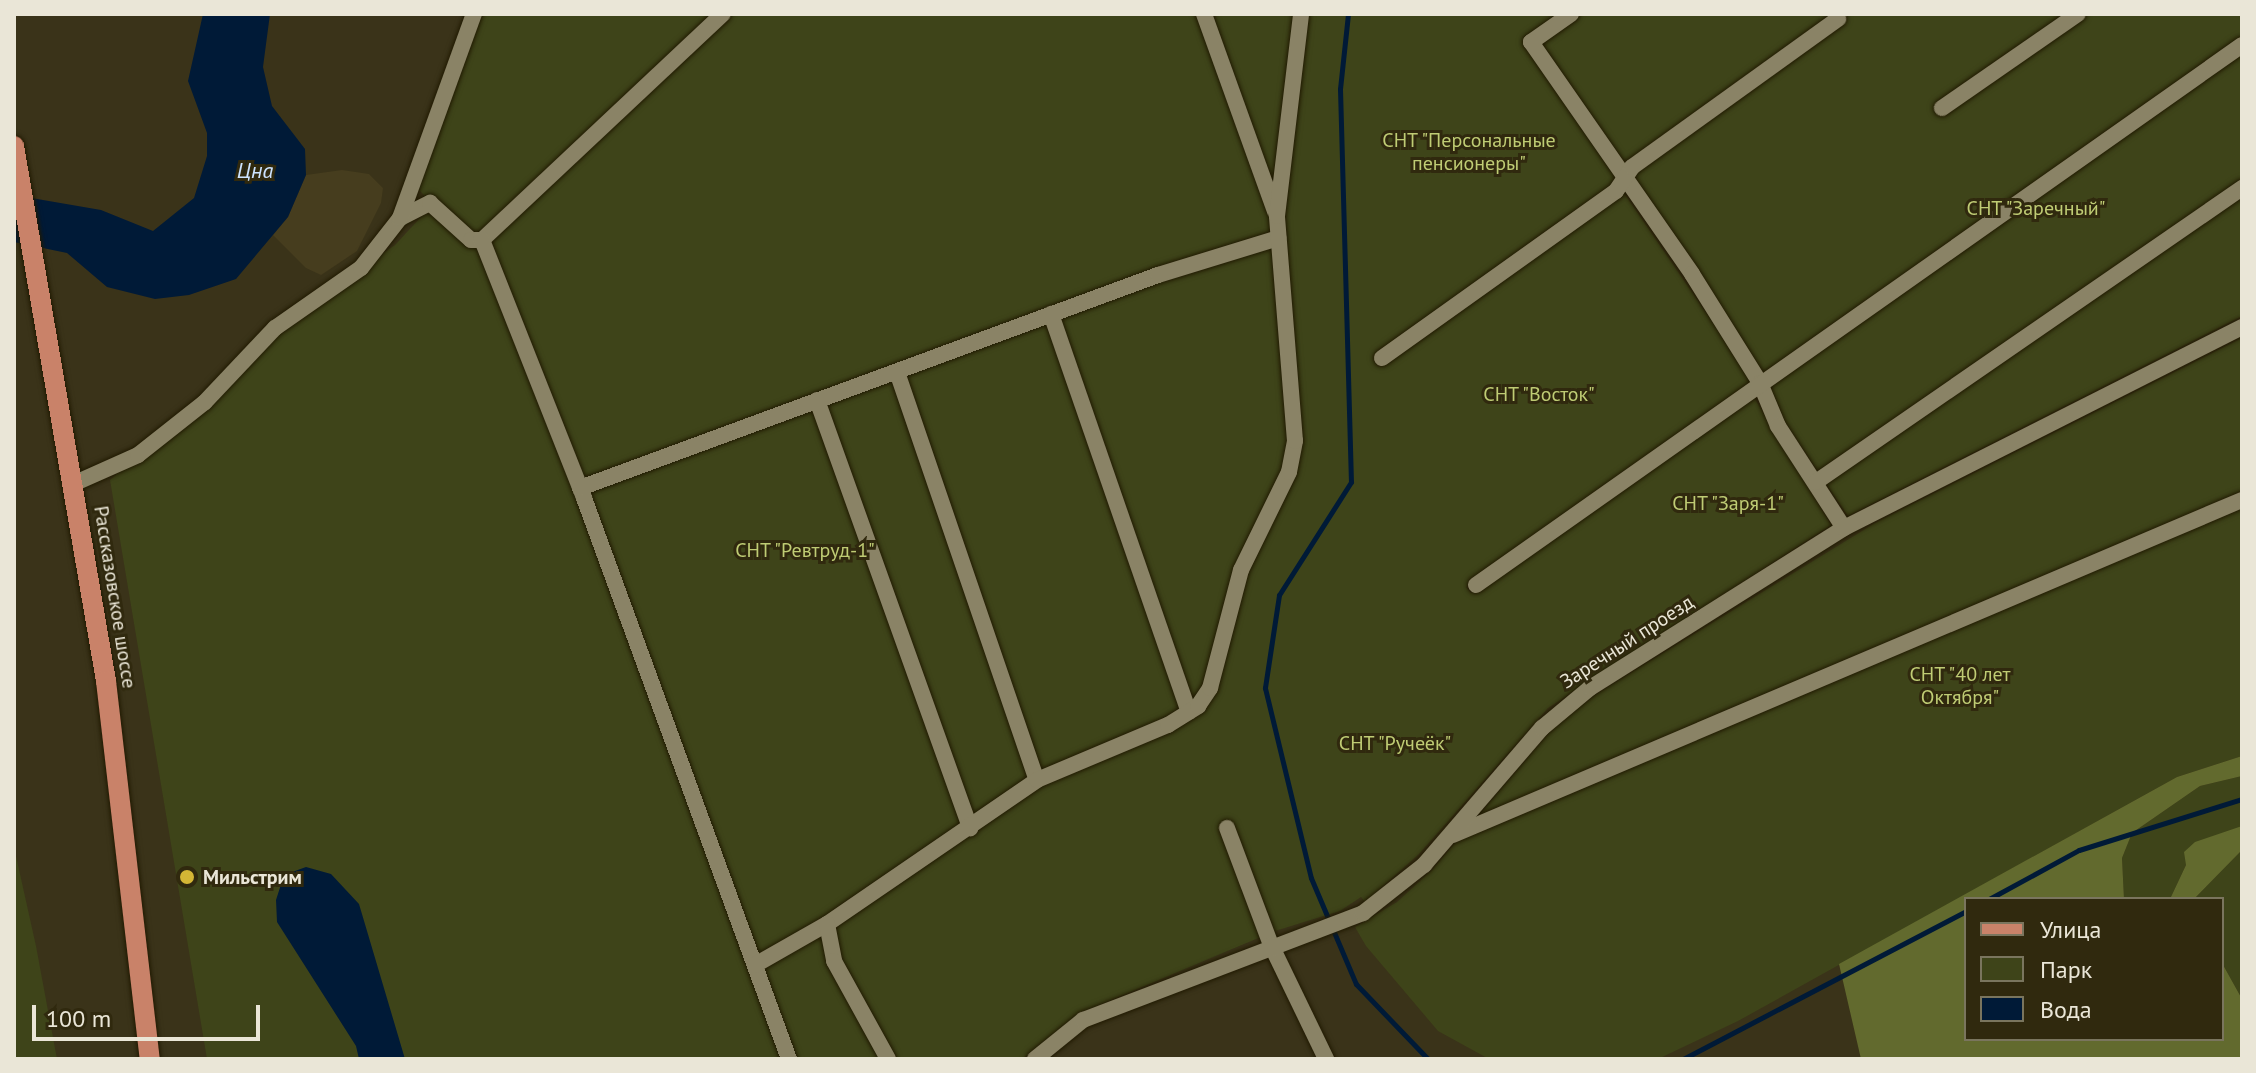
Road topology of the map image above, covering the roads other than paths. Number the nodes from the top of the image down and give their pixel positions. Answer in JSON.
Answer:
{"nodes":[{"id":1,"x":474,"y":14,"type":"edge"},
{"id":2,"x":723,"y":14,"type":"edge"},
{"id":3,"x":1204,"y":14,"type":"edge"},
{"id":4,"x":1301,"y":14,"type":"edge"},
{"id":5,"x":1571,"y":14,"type":"edge"},
{"id":6,"x":2078,"y":14,"type":"edge"},
{"id":7,"x":1838,"y":19,"type":"dead end"},
{"id":8,"x":2242,"y":45,"type":"edge"},
{"id":9,"x":1942,"y":108,"type":"dead end"},
{"id":10,"x":14,"y":146,"type":"edge"},
{"id":11,"x":1625,"y":178,"type":"junction"},
{"id":12,"x":2242,"y":188,"type":"edge"},
{"id":13,"x":1277,"y":216,"type":"junction"},
{"id":14,"x":400,"y":218,"type":"junction"},
{"id":15,"x":1278,"y":238,"type":"junction"},
{"id":16,"x":482,"y":240,"type":"junction"},
{"id":17,"x":1051,"y":314,"type":"junction"},
{"id":18,"x":2242,"y":327,"type":"edge"},
{"id":19,"x":1382,"y":358,"type":"dead end"},
{"id":20,"x":897,"y":372,"type":"junction"},
{"id":21,"x":1760,"y":383,"type":"junction"},
{"id":22,"x":817,"y":400,"type":"junction"},
{"id":23,"x":1816,"y":482,"type":"junction"},
{"id":24,"x":73,"y":484,"type":"junction"},
{"id":25,"x":580,"y":488,"type":"junction"},
{"id":26,"x":2242,"y":500,"type":"edge"},
{"id":27,"x":1844,"y":528,"type":"junction"},
{"id":28,"x":1476,"y":585,"type":"dead end"},
{"id":29,"x":1189,"y":712,"type":"junction"},
{"id":30,"x":1037,"y":780,"type":"junction"},
{"id":31,"x":970,"y":828,"type":"junction"},
{"id":32,"x":1227,"y":828,"type":"dead end"},
{"id":33,"x":1452,"y":835,"type":"junction"},
{"id":34,"x":827,"y":924,"type":"junction"},
{"id":35,"x":1271,"y":945,"type":"junction"},
{"id":36,"x":755,"y":965,"type":"junction"},
{"id":37,"x":150,"y":1059,"type":"edge"},
{"id":38,"x":789,"y":1059,"type":"edge"},
{"id":39,"x":888,"y":1059,"type":"edge"},
{"id":40,"x":1035,"y":1059,"type":"edge"},
{"id":41,"x":1326,"y":1059,"type":"edge"}],
"edges":[{"from":1,"to":14,"type":"street"},
{"from":2,"to":16,"type":"street"},
{"from":3,"to":13,"type":"street"},
{"from":4,"to":13,"type":"street"},
{"from":5,"to":11,"type":"street"},
{"from":6,"to":9,"type":"street"},
{"from":7,"to":11,"type":"street"},
{"from":8,"to":21,"type":"street"},
{"from":10,"to":24,"type":"main road","name":"Рассказовское шоссе"},
{"from":11,"to":19,"type":"street"},
{"from":11,"to":21,"type":"street"},
{"from":12,"to":23,"type":"street"},
{"from":13,"to":15,"type":"street"},
{"from":14,"to":16,"type":"street"},
{"from":14,"to":24,"type":"street"},
{"from":15,"to":17,"type":"street"},
{"from":15,"to":29,"type":"street"},
{"from":16,"to":25,"type":"street"},
{"from":17,"to":20,"type":"street"},
{"from":17,"to":29,"type":"street"},
{"from":18,"to":27,"type":"street","name":"Заречный проезд"},
{"from":20,"to":22,"type":"street"},
{"from":20,"to":30,"type":"street"},
{"from":21,"to":23,"type":"street"},
{"from":21,"to":28,"type":"street"},
{"from":22,"to":25,"type":"street"},
{"from":22,"to":31,"type":"street"},
{"from":23,"to":27,"type":"street"},
{"from":24,"to":37,"type":"main road","name":"Рассказовское шоссе"},
{"from":25,"to":36,"type":"street"},
{"from":26,"to":33,"type":"street"},
{"from":27,"to":33,"type":"street","name":"Заречный проезд"},
{"from":29,"to":30,"type":"street"},
{"from":30,"to":31,"type":"street"},
{"from":31,"to":34,"type":"street"},
{"from":32,"to":35,"type":"street"},
{"from":33,"to":35,"type":"street","name":"Заречный проезд"},
{"from":34,"to":36,"type":"street"},
{"from":34,"to":39,"type":"street"},
{"from":35,"to":40,"type":"street","name":"Заречный проезд"},
{"from":35,"to":41,"type":"street"},
{"from":36,"to":38,"type":"street"}]}
